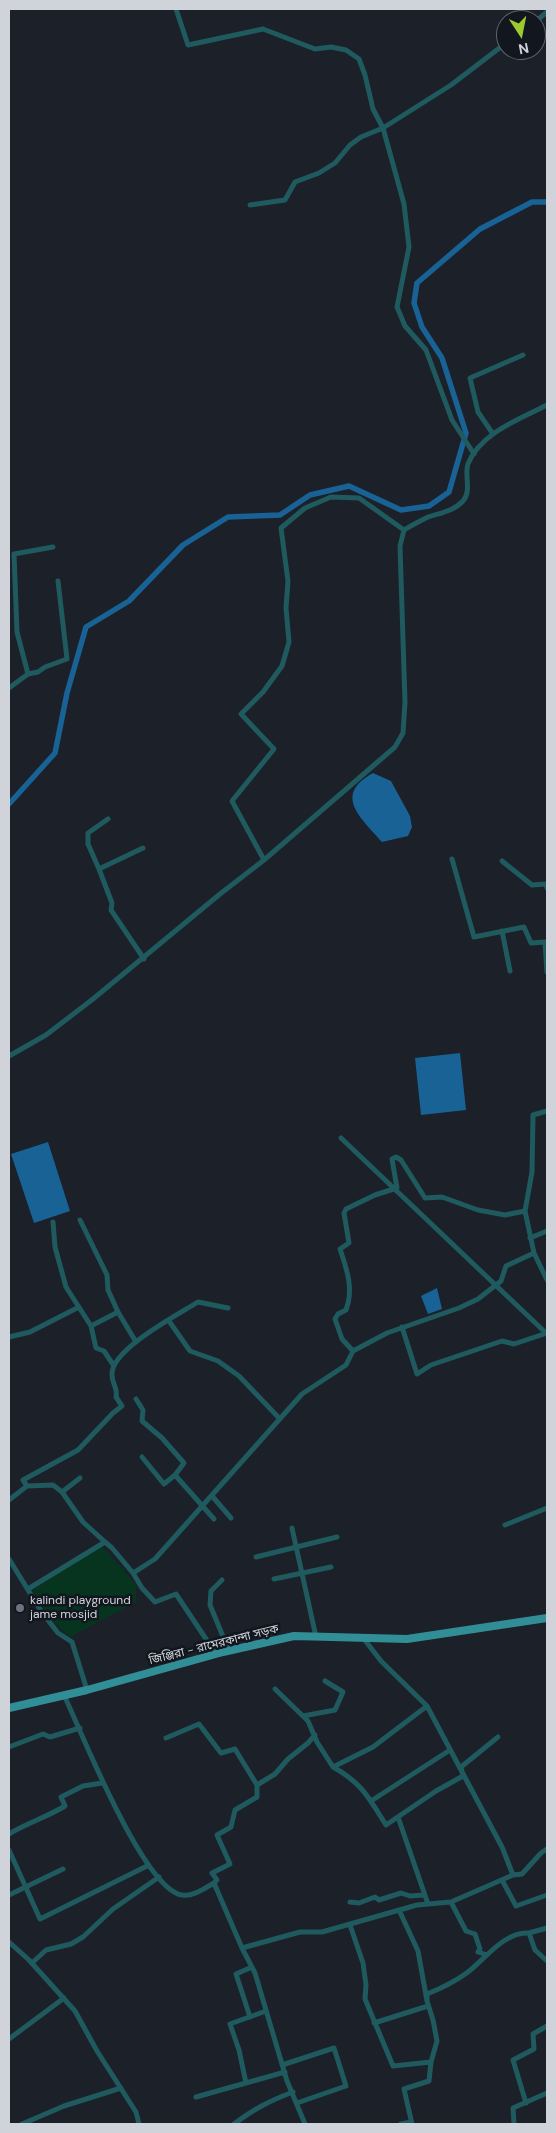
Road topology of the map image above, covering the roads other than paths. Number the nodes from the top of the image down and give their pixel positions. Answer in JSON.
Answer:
{"nodes":[{"id":1,"x":176,"y":9,"type":"edge"},
{"id":2,"x":496,"y":51,"type":"edge"},
{"id":3,"x":383,"y":128,"type":"junction"},
{"id":4,"x":250,"y":204,"type":"dead end"},
{"id":5,"x":523,"y":355,"type":"dead end"},
{"id":6,"x":547,"y":405,"type":"edge"},
{"id":7,"x":494,"y":434,"type":"junction"},
{"id":8,"x":473,"y":452,"type":"junction"},
{"id":9,"x":404,"y":530,"type":"junction"},
{"id":10,"x":53,"y":547,"type":"dead end"},
{"id":11,"x":58,"y":581,"type":"dead end"},
{"id":12,"x":28,"y":674,"type":"junction"},
{"id":13,"x":9,"y":688,"type":"edge"},
{"id":14,"x":108,"y":819,"type":"dead end"},
{"id":15,"x":143,"y":848,"type":"dead end"},
{"id":16,"x":452,"y":858,"type":"dead end"},
{"id":17,"x":264,"y":860,"type":"junction"},
{"id":18,"x":502,"y":861,"type":"dead end"},
{"id":19,"x":99,"y":869,"type":"junction"},
{"id":20,"x":547,"y":888,"type":"edge"},
{"id":21,"x":502,"y":931,"type":"junction"},
{"id":22,"x":144,"y":958,"type":"junction"},
{"id":23,"x":510,"y":972,"type":"dead end"},
{"id":24,"x":547,"y":972,"type":"edge"},
{"id":25,"x":9,"y":1056,"type":"edge"},
{"id":26,"x":547,"y":1110,"type":"edge"},
{"id":27,"x":342,"y":1138,"type":"dead end"},
{"id":28,"x":525,"y":1211,"type":"junction"},
{"id":29,"x":80,"y":1220,"type":"dead end"},
{"id":30,"x":53,"y":1222,"type":"dead end"},
{"id":31,"x":547,"y":1231,"type":"edge"},
{"id":32,"x":530,"y":1238,"type":"junction"},
{"id":33,"x":534,"y":1253,"type":"junction"},
{"id":34,"x":547,"y":1277,"type":"edge"},
{"id":35,"x":79,"y":1307,"type":"junction"},
{"id":36,"x":228,"y":1308,"type":"dead end"},
{"id":37,"x":118,"y":1312,"type":"junction"},
{"id":38,"x":169,"y":1321,"type":"junction"},
{"id":39,"x":90,"y":1326,"type":"junction"},
{"id":40,"x":402,"y":1327,"type":"junction"},
{"id":41,"x":547,"y":1334,"type":"edge"},
{"id":42,"x":9,"y":1337,"type":"edge"},
{"id":43,"x":136,"y":1342,"type":"junction"},
{"id":44,"x":353,"y":1351,"type":"junction"},
{"id":45,"x":114,"y":1366,"type":"junction"},
{"id":46,"x":136,"y":1399,"type":"dead end"},
{"id":47,"x":280,"y":1419,"type":"junction"},
{"id":48,"x":142,"y":1457,"type":"dead end"},
{"id":49,"x":175,"y":1475,"type":"junction"},
{"id":50,"x":80,"y":1478,"type":"dead end"},
{"id":51,"x":27,"y":1486,"type":"junction"},
{"id":52,"x":62,"y":1492,"type":"junction"},
{"id":53,"x":212,"y":1496,"type":"junction"},
{"id":54,"x":9,"y":1500,"type":"edge"},
{"id":55,"x":202,"y":1507,"type":"junction"},
{"id":56,"x":547,"y":1508,"type":"edge"},
{"id":57,"x":231,"y":1518,"type":"dead end"},
{"id":58,"x":214,"y":1519,"type":"dead end"},
{"id":59,"x":504,"y":1525,"type":"dead end"},
{"id":60,"x":292,"y":1528,"type":"dead end"},
{"id":61,"x":337,"y":1537,"type":"dead end"},
{"id":62,"x":104,"y":1542,"type":"junction"},
{"id":63,"x":296,"y":1548,"type":"junction"},
{"id":64,"x":256,"y":1557,"type":"dead end"},
{"id":65,"x":9,"y":1559,"type":"edge"},
{"id":66,"x":330,"y":1567,"type":"dead end"},
{"id":67,"x":133,"y":1573,"type":"junction"},
{"id":68,"x":302,"y":1573,"type":"junction"},
{"id":69,"x":274,"y":1579,"type":"dead end"},
{"id":70,"x":222,"y":1580,"type":"dead end"},
{"id":71,"x":28,"y":1589,"type":"junction"},
{"id":72,"x":547,"y":1618,"type":"edge"},
{"id":73,"x":316,"y":1637,"type":"junction"},
{"id":74,"x":364,"y":1639,"type":"junction"},
{"id":75,"x":229,"y":1651,"type":"junction"},
{"id":76,"x":216,"y":1654,"type":"junction"},
{"id":77,"x":325,"y":1681,"type":"dead end"},
{"id":78,"x":275,"y":1689,"type":"dead end"},
{"id":79,"x":87,"y":1690,"type":"junction"},
{"id":80,"x":64,"y":1695,"type":"junction"},
{"id":81,"x":427,"y":1706,"type":"junction"},
{"id":82,"x":9,"y":1708,"type":"edge"},
{"id":83,"x":303,"y":1716,"type":"junction"},
{"id":84,"x":80,"y":1728,"type":"junction"},
{"id":85,"x":315,"y":1735,"type":"junction"},
{"id":86,"x":498,"y":1737,"type":"dead end"},
{"id":87,"x":166,"y":1738,"type":"dead end"},
{"id":88,"x":9,"y":1748,"type":"edge"},
{"id":89,"x":450,"y":1750,"type":"junction"},
{"id":90,"x":333,"y":1767,"type":"junction"},
{"id":91,"x":461,"y":1767,"type":"junction"},
{"id":92,"x":102,"y":1783,"type":"junction"},
{"id":93,"x":257,"y":1785,"type":"junction"},
{"id":94,"x":371,"y":1801,"type":"junction"},
{"id":95,"x":398,"y":1817,"type":"junction"},
{"id":96,"x":9,"y":1834,"type":"edge"},
{"id":97,"x":547,"y":1849,"type":"edge"},
{"id":98,"x":9,"y":1850,"type":"edge"},
{"id":99,"x":147,"y":1866,"type":"dead end"},
{"id":100,"x":63,"y":1869,"type":"dead end"},
{"id":101,"x":513,"y":1875,"type":"junction"},
{"id":102,"x":159,"y":1877,"type":"junction"},
{"id":103,"x":502,"y":1880,"type":"junction"},
{"id":104,"x":214,"y":1884,"type":"junction"},
{"id":105,"x":26,"y":1887,"type":"junction"},
{"id":106,"x":9,"y":1895,"type":"edge"},
{"id":107,"x":424,"y":1895,"type":"junction"},
{"id":108,"x":547,"y":1895,"type":"edge"},
{"id":109,"x":350,"y":1902,"type":"dead end"},
{"id":110,"x":451,"y":1902,"type":"junction"},
{"id":111,"x":428,"y":1904,"type":"junction"},
{"id":112,"x":399,"y":1910,"type":"junction"},
{"id":113,"x":350,"y":1925,"type":"junction"},
{"id":114,"x":547,"y":1928,"type":"edge"},
{"id":115,"x":529,"y":1933,"type":"junction"},
{"id":116,"x":9,"y":1942,"type":"edge"},
{"id":117,"x":242,"y":1948,"type":"junction"},
{"id":118,"x":487,"y":1956,"type":"junction"},
{"id":119,"x":547,"y":1961,"type":"edge"},
{"id":120,"x":32,"y":1963,"type":"junction"},
{"id":121,"x":252,"y":1967,"type":"junction"},
{"id":122,"x":64,"y":1998,"type":"junction"},
{"id":123,"x":427,"y":2003,"type":"junction"},
{"id":124,"x":266,"y":2011,"type":"junction"},
{"id":125,"x":250,"y":2016,"type":"junction"},
{"id":126,"x":374,"y":2023,"type":"junction"},
{"id":127,"x":547,"y":2026,"type":"edge"},
{"id":128,"x":9,"y":2039,"type":"edge"},
{"id":129,"x":430,"y":2062,"type":"junction"},
{"id":130,"x":282,"y":2065,"type":"junction"},
{"id":131,"x":284,"y":2072,"type":"junction"},
{"id":132,"x":246,"y":2083,"type":"junction"},
{"id":133,"x":121,"y":2088,"type":"junction"},
{"id":134,"x":293,"y":2092,"type":"junction"},
{"id":135,"x":547,"y":2093,"type":"edge"},
{"id":136,"x":196,"y":2097,"type":"dead end"},
{"id":137,"x":297,"y":2103,"type":"junction"},
{"id":138,"x":526,"y":2103,"type":"junction"},
{"id":139,"x":411,"y":2123,"type":"edge"},
{"id":140,"x":22,"y":2124,"type":"edge"},
{"id":141,"x":139,"y":2124,"type":"edge"},
{"id":142,"x":234,"y":2124,"type":"edge"},
{"id":143,"x":305,"y":2124,"type":"edge"},
{"id":144,"x":401,"y":2124,"type":"edge"},
{"id":145,"x":514,"y":2124,"type":"edge"}],
"edges":[{"from":1,"to":3,"type":"street"},
{"from":2,"to":3,"type":"street"},
{"from":3,"to":4,"type":"street"},
{"from":3,"to":8,"type":"street"},
{"from":5,"to":7,"type":"street"},
{"from":6,"to":7,"type":"street"},
{"from":7,"to":8,"type":"street"},
{"from":8,"to":9,"type":"street"},
{"from":9,"to":17,"type":"street"},
{"from":9,"to":17,"type":"street"},
{"from":10,"to":12,"type":"street"},
{"from":11,"to":12,"type":"street"},
{"from":12,"to":13,"type":"street"},
{"from":14,"to":19,"type":"street"},
{"from":15,"to":19,"type":"street"},
{"from":16,"to":21,"type":"street"},
{"from":17,"to":22,"type":"street"},
{"from":18,"to":20,"type":"street"},
{"from":19,"to":22,"type":"street"},
{"from":21,"to":23,"type":"street"},
{"from":21,"to":24,"type":"street"},
{"from":22,"to":25,"type":"street"},
{"from":26,"to":28,"type":"street"},
{"from":27,"to":41,"type":"street"},
{"from":28,"to":32,"type":"street"},
{"from":28,"to":44,"type":"street"},
{"from":29,"to":37,"type":"street"},
{"from":30,"to":35,"type":"street"},
{"from":31,"to":32,"type":"street"},
{"from":32,"to":33,"type":"street"},
{"from":33,"to":34,"type":"street"},
{"from":33,"to":40,"type":"street"},
{"from":35,"to":39,"type":"street"},
{"from":35,"to":42,"type":"street"},
{"from":36,"to":38,"type":"street"},
{"from":37,"to":39,"type":"street"},
{"from":37,"to":43,"type":"street"},
{"from":38,"to":43,"type":"street"},
{"from":38,"to":47,"type":"street"},
{"from":39,"to":45,"type":"street"},
{"from":40,"to":41,"type":"street"},
{"from":40,"to":44,"type":"street"},
{"from":43,"to":45,"type":"street"},
{"from":44,"to":47,"type":"street"},
{"from":45,"to":51,"type":"street"},
{"from":46,"to":49,"type":"street"},
{"from":47,"to":53,"type":"street"},
{"from":48,"to":49,"type":"street"},
{"from":49,"to":55,"type":"street"},
{"from":50,"to":52,"type":"street"},
{"from":51,"to":52,"type":"street"},
{"from":51,"to":54,"type":"street"},
{"from":52,"to":62,"type":"street"},
{"from":53,"to":55,"type":"street"},
{"from":53,"to":57,"type":"street"},
{"from":55,"to":58,"type":"street"},
{"from":55,"to":67,"type":"street"},
{"from":56,"to":59,"type":"street"},
{"from":60,"to":63,"type":"street"},
{"from":61,"to":63,"type":"street"},
{"from":62,"to":67,"type":"street"},
{"from":62,"to":71,"type":"street"},
{"from":63,"to":64,"type":"street"},
{"from":63,"to":68,"type":"street"},
{"from":65,"to":71,"type":"street"},
{"from":66,"to":68,"type":"street"},
{"from":67,"to":76,"type":"street"},
{"from":68,"to":69,"type":"street"},
{"from":68,"to":73,"type":"street"},
{"from":70,"to":75,"type":"street"},
{"from":71,"to":79,"type":"street"},
{"from":72,"to":74,"type":"main road","name":"জিঞ্জিরা - রামেরকান্দা সড়ক"},
{"from":73,"to":74,"type":"main road","name":"জিঞ্জিরা - রামেরকান্দা সড়ক"},
{"from":73,"to":75,"type":"main road","name":"জিঞ্জিরা - রামেরকান্দা সড়ক"},
{"from":74,"to":81,"type":"street"},
{"from":75,"to":76,"type":"main road","name":"জিঞ্জিরা - রামেরকান্দা সড়ক"},
{"from":76,"to":79,"type":"main road","name":"জিঞ্জিরা - রামেরকান্দা সড়ক"},
{"from":77,"to":83,"type":"street"},
{"from":78,"to":83,"type":"street"},
{"from":79,"to":80,"type":"main road","name":"জিঞ্জিরা - রামেরকান্দা সড়ক"},
{"from":80,"to":82,"type":"main road","name":"জিঞ্জিরা - রামেরকান্দা সড়ক"},
{"from":80,"to":84,"type":"street"},
{"from":81,"to":89,"type":"street"},
{"from":81,"to":90,"type":"street"},
{"from":83,"to":85,"type":"street"},
{"from":84,"to":88,"type":"street"},
{"from":84,"to":92,"type":"street"},
{"from":85,"to":90,"type":"street"},
{"from":85,"to":93,"type":"street"},
{"from":86,"to":91,"type":"street"},
{"from":87,"to":93,"type":"street"},
{"from":89,"to":91,"type":"street"},
{"from":89,"to":94,"type":"street"},
{"from":90,"to":94,"type":"street"},
{"from":91,"to":95,"type":"street"},
{"from":91,"to":101,"type":"street"},
{"from":92,"to":96,"type":"street"},
{"from":92,"to":102,"type":"street"},
{"from":93,"to":104,"type":"street"},
{"from":94,"to":95,"type":"street"},
{"from":95,"to":107,"type":"street"},
{"from":97,"to":101,"type":"street"},
{"from":98,"to":105,"type":"street"},
{"from":99,"to":105,"type":"street"},
{"from":100,"to":105,"type":"street"},
{"from":101,"to":103,"type":"street"},
{"from":102,"to":104,"type":"street"},
{"from":102,"to":120,"type":"street"},
{"from":103,"to":108,"type":"street"},
{"from":103,"to":110,"type":"street"},
{"from":104,"to":117,"type":"street"},
{"from":105,"to":106,"type":"street"},
{"from":107,"to":109,"type":"street"},
{"from":107,"to":111,"type":"street"},
{"from":110,"to":111,"type":"street"},
{"from":110,"to":118,"type":"street"},
{"from":111,"to":112,"type":"street"},
{"from":112,"to":113,"type":"street"},
{"from":112,"to":123,"type":"street"},
{"from":113,"to":117,"type":"street"},
{"from":113,"to":126,"type":"street"},
{"from":114,"to":115,"type":"street"},
{"from":115,"to":118,"type":"street"},
{"from":115,"to":119,"type":"street"},
{"from":116,"to":120,"type":"street"},
{"from":117,"to":121,"type":"street"},
{"from":118,"to":123,"type":"street"},
{"from":120,"to":122,"type":"street"},
{"from":121,"to":124,"type":"street"},
{"from":121,"to":125,"type":"street"},
{"from":122,"to":128,"type":"street"},
{"from":122,"to":133,"type":"street"},
{"from":123,"to":126,"type":"street"},
{"from":123,"to":129,"type":"street"},
{"from":124,"to":125,"type":"street"},
{"from":124,"to":130,"type":"street"},
{"from":125,"to":132,"type":"street"},
{"from":126,"to":129,"type":"street"},
{"from":127,"to":138,"type":"street"},
{"from":129,"to":139,"type":"street"},
{"from":130,"to":131,"type":"street"},
{"from":130,"to":137,"type":"street"},
{"from":131,"to":132,"type":"street"},
{"from":131,"to":134,"type":"street"},
{"from":132,"to":136,"type":"street"},
{"from":133,"to":140,"type":"street"},
{"from":133,"to":141,"type":"street"},
{"from":134,"to":137,"type":"street"},
{"from":134,"to":142,"type":"street"},
{"from":135,"to":138,"type":"street"},
{"from":137,"to":143,"type":"street"},
{"from":138,"to":145,"type":"street"},
{"from":139,"to":144,"type":"street"}]}
